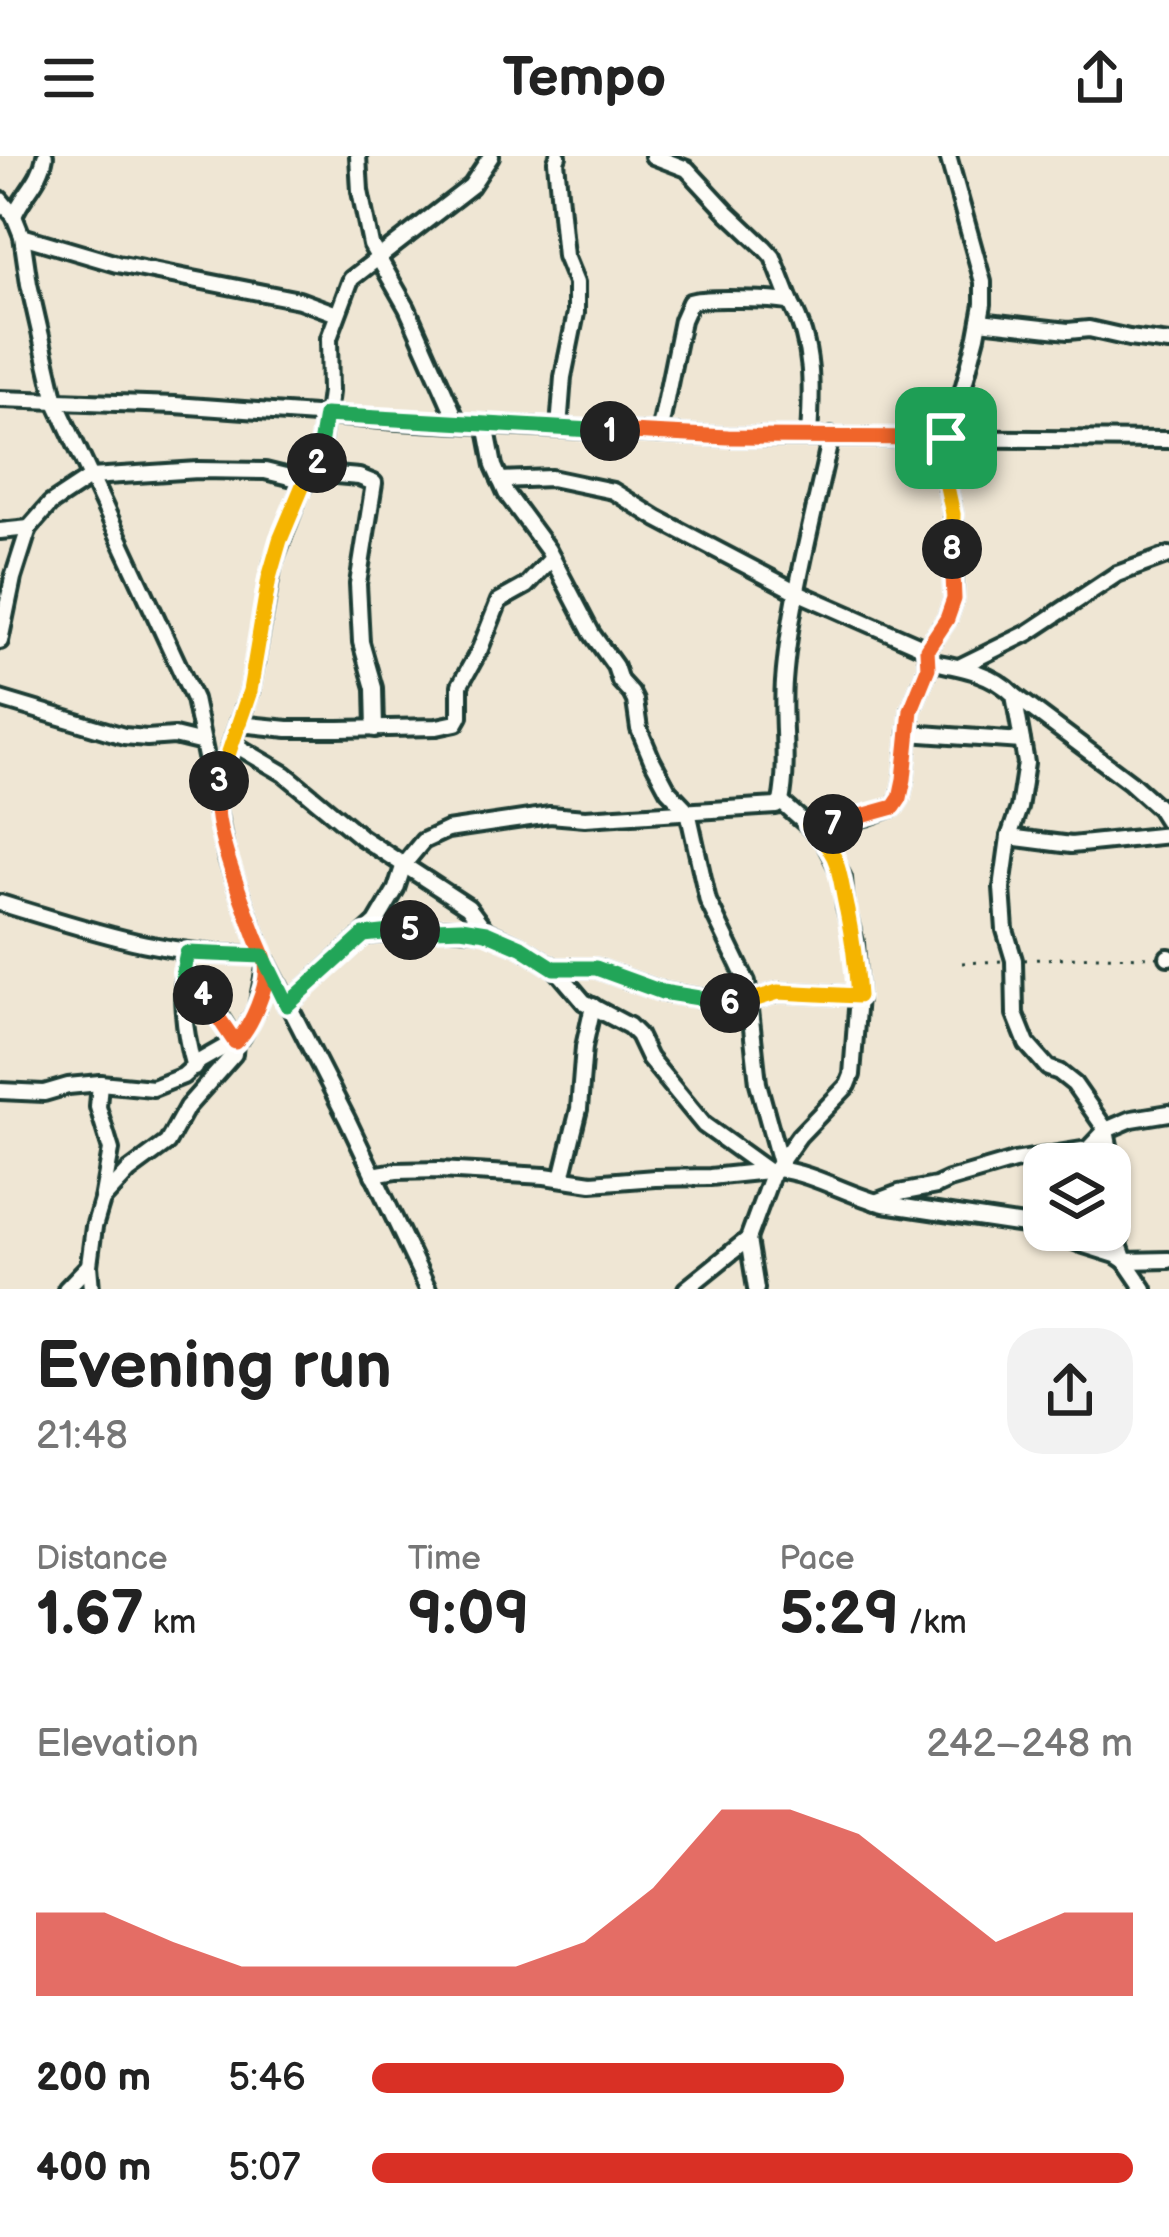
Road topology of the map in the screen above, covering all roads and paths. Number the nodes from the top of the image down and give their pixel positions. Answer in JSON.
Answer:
{"nodes":[{"id":1,"x":45,"y":156,"type":"edge"},
{"id":2,"x":358,"y":156,"type":"edge"},
{"id":3,"x":491,"y":156,"type":"edge"},
{"id":4,"x":558,"y":156,"type":"edge"},
{"id":5,"x":652,"y":156,"type":"edge"},
{"id":6,"x":948,"y":156,"type":"edge"},
{"id":7,"x":0,"y":200,"type":"edge"},
{"id":8,"x":14,"y":216,"type":"junction"},
{"id":9,"x":22,"y":236,"type":"junction"},
{"id":10,"x":378,"y":256,"type":"junction"},
{"id":11,"x":791,"y":303,"type":"junction"},
{"id":12,"x":337,"y":314,"type":"junction"},
{"id":13,"x":980,"y":321,"type":"junction"},
{"id":14,"x":1169,"y":343,"type":"edge"},
{"id":15,"x":0,"y":399,"type":"edge"},
{"id":16,"x":56,"y":402,"type":"junction"},
{"id":17,"x":326,"y":415,"type":"junction"},
{"id":18,"x":458,"y":423,"type":"junction"},
{"id":19,"x":486,"y":424,"type":"junction"},
{"id":20,"x":559,"y":428,"type":"junction"},
{"id":21,"x":659,"y":434,"type":"junction"},
{"id":22,"x":809,"y":436,"type":"junction"},
{"id":23,"x":831,"y":436,"type":"junction"},
{"id":24,"x":948,"y":438,"type":"junction"},
{"id":25,"x":1169,"y":440,"type":"edge"},
{"id":26,"x":91,"y":477,"type":"junction"},
{"id":27,"x":310,"y":477,"type":"junction"},
{"id":28,"x":500,"y":480,"type":"junction"},
{"id":29,"x":29,"y":528,"type":"junction"},
{"id":30,"x":0,"y":530,"type":"edge"},
{"id":31,"x":1169,"y":555,"type":"edge"},
{"id":32,"x":552,"y":558,"type":"junction"},
{"id":33,"x":797,"y":592,"type":"junction"},
{"id":34,"x":0,"y":641,"type":"edge"},
{"id":35,"x":928,"y":655,"type":"junction"},
{"id":36,"x":959,"y":668,"type":"junction"},
{"id":37,"x":1014,"y":695,"type":"junction"},
{"id":38,"x":0,"y":699,"type":"edge"},
{"id":39,"x":239,"y":724,"type":"junction"},
{"id":40,"x":375,"y":729,"type":"junction"},
{"id":41,"x":908,"y":733,"type":"junction"},
{"id":42,"x":1022,"y":741,"type":"junction"},
{"id":43,"x":203,"y":743,"type":"junction"},
{"id":44,"x":232,"y":743,"type":"junction"},
{"id":45,"x":214,"y":794,"type":"junction"},
{"id":46,"x":782,"y":802,"type":"junction"},
{"id":47,"x":688,"y":811,"type":"junction"},
{"id":48,"x":1169,"y":824,"type":"edge"},
{"id":49,"x":809,"y":826,"type":"junction"},
{"id":50,"x":1169,"y":836,"type":"edge"},
{"id":51,"x":1009,"y":837,"type":"junction"},
{"id":52,"x":404,"y":864,"type":"junction"},
{"id":53,"x":0,"y":903,"type":"edge"},
{"id":54,"x":486,"y":932,"type":"junction"},
{"id":55,"x":364,"y":935,"type":"junction"},
{"id":56,"x":187,"y":953,"type":"junction"},
{"id":57,"x":1168,"y":957,"type":"edge"},
{"id":58,"x":265,"y":959,"type":"junction"},
{"id":59,"x":1014,"y":960,"type":"junction"},
{"id":60,"x":962,"y":963,"type":"dead end"},
{"id":61,"x":554,"y":968,"type":"junction"},
{"id":62,"x":184,"y":983,"type":"junction"},
{"id":63,"x":858,"y":996,"type":"junction"},
{"id":64,"x":750,"y":1001,"type":"junction"},
{"id":65,"x":287,"y":1005,"type":"junction"},
{"id":66,"x":593,"y":1006,"type":"junction"},
{"id":67,"x":235,"y":1042,"type":"junction"},
{"id":68,"x":194,"y":1068,"type":"junction"},
{"id":69,"x":100,"y":1083,"type":"junction"},
{"id":70,"x":0,"y":1091,"type":"edge"},
{"id":71,"x":1169,"y":1114,"type":"edge"},
{"id":72,"x":1106,"y":1130,"type":"junction"},
{"id":73,"x":774,"y":1169,"type":"junction"},
{"id":74,"x":373,"y":1175,"type":"junction"},
{"id":75,"x":562,"y":1178,"type":"junction"},
{"id":76,"x":102,"y":1200,"type":"junction"},
{"id":77,"x":875,"y":1202,"type":"junction"},
{"id":78,"x":1023,"y":1225,"type":"edge"},
{"id":79,"x":748,"y":1239,"type":"junction"},
{"id":80,"x":1105,"y":1251,"type":"edge"},
{"id":81,"x":1169,"y":1260,"type":"edge"},
{"id":82,"x":1125,"y":1261,"type":"junction"},
{"id":83,"x":89,"y":1265,"type":"junction"},
{"id":84,"x":66,"y":1289,"type":"edge"},
{"id":85,"x":91,"y":1289,"type":"edge"},
{"id":86,"x":428,"y":1289,"type":"edge"},
{"id":87,"x":686,"y":1289,"type":"edge"},
{"id":88,"x":756,"y":1289,"type":"edge"},
{"id":89,"x":1144,"y":1289,"type":"edge"}],
"edges":[{"from":1,"to":8,"type":"street"},
{"from":2,"to":10,"type":"street"},
{"from":3,"to":10,"type":"street"},
{"from":4,"to":20,"type":"street"},
{"from":5,"to":11,"type":"street"},
{"from":6,"to":13,"type":"street"},
{"from":7,"to":8,"type":"street"},
{"from":8,"to":9,"type":"street"},
{"from":9,"to":12,"type":"street"},
{"from":9,"to":16,"type":"street"},
{"from":10,"to":12,"type":"street"},
{"from":10,"to":18,"type":"street"},
{"from":11,"to":21,"type":"street"},
{"from":11,"to":22,"type":"street"},
{"from":12,"to":17,"type":"street"},
{"from":13,"to":14,"type":"street"},
{"from":13,"to":24,"type":"street"},
{"from":15,"to":16,"type":"street"},
{"from":16,"to":17,"type":"street"},
{"from":16,"to":26,"type":"street"},
{"from":17,"to":18,"type":"street"},
{"from":17,"to":27,"type":"street"},
{"from":18,"to":19,"type":"street"},
{"from":19,"to":20,"type":"street"},
{"from":19,"to":28,"type":"street"},
{"from":20,"to":21,"type":"street"},
{"from":21,"to":22,"type":"street"},
{"from":22,"to":23,"type":"street"},
{"from":23,"to":24,"type":"street"},
{"from":23,"to":33,"type":"street"},
{"from":24,"to":25,"type":"street"},
{"from":24,"to":35,"type":"street"},
{"from":26,"to":27,"type":"street"},
{"from":26,"to":29,"type":"street"},
{"from":26,"to":43,"type":"street"},
{"from":27,"to":39,"type":"street"},
{"from":27,"to":40,"type":"street"},
{"from":28,"to":32,"type":"street"},
{"from":28,"to":33,"type":"street"},
{"from":29,"to":30,"type":"street"},
{"from":29,"to":34,"type":"street"},
{"from":31,"to":36,"type":"street"},
{"from":32,"to":40,"type":"street"},
{"from":32,"to":47,"type":"street"},
{"from":33,"to":35,"type":"street"},
{"from":33,"to":46,"type":"street"},
{"from":35,"to":36,"type":"street"},
{"from":35,"to":41,"type":"street"},
{"from":36,"to":37,"type":"street"},
{"from":37,"to":42,"type":"street"},
{"from":37,"to":48,"type":"street"},
{"from":38,"to":43,"type":"street"},
{"from":39,"to":40,"type":"street"},
{"from":39,"to":44,"type":"street"},
{"from":41,"to":42,"type":"street"},
{"from":41,"to":49,"type":"street"},
{"from":42,"to":51,"type":"street"},
{"from":43,"to":45,"type":"street"},
{"from":44,"to":45,"type":"street"},
{"from":44,"to":52,"type":"street"},
{"from":45,"to":58,"type":"street"},
{"from":46,"to":47,"type":"street"},
{"from":46,"to":49,"type":"street"},
{"from":47,"to":52,"type":"street"},
{"from":47,"to":64,"type":"street"},
{"from":49,"to":63,"type":"street"},
{"from":50,"to":51,"type":"street"},
{"from":51,"to":59,"type":"street"},
{"from":52,"to":54,"type":"street"},
{"from":52,"to":55,"type":"street"},
{"from":53,"to":56,"type":"street"},
{"from":54,"to":55,"type":"street"},
{"from":54,"to":61,"type":"street"},
{"from":55,"to":65,"type":"street"},
{"from":56,"to":58,"type":"street"},
{"from":56,"to":62,"type":"street"},
{"from":57,"to":59,"type":"path"},
{"from":58,"to":65,"type":"street"},
{"from":58,"to":67,"type":"street"},
{"from":59,"to":60,"type":"path"},
{"from":59,"to":72,"type":"street"},
{"from":61,"to":64,"type":"street"},
{"from":61,"to":66,"type":"street"},
{"from":62,"to":67,"type":"street"},
{"from":62,"to":68,"type":"street"},
{"from":63,"to":64,"type":"street"},
{"from":63,"to":73,"type":"street"},
{"from":64,"to":73,"type":"street"},
{"from":65,"to":74,"type":"street"},
{"from":66,"to":73,"type":"street"},
{"from":66,"to":75,"type":"street"},
{"from":67,"to":68,"type":"street"},
{"from":67,"to":76,"type":"street"},
{"from":68,"to":69,"type":"street"},
{"from":69,"to":70,"type":"street"},
{"from":69,"to":76,"type":"street"},
{"from":71,"to":72,"type":"street"},
{"from":72,"to":77,"type":"street"},
{"from":72,"to":82,"type":"street"},
{"from":73,"to":75,"type":"street"},
{"from":73,"to":77,"type":"street"},
{"from":73,"to":79,"type":"street"},
{"from":74,"to":75,"type":"street"},
{"from":74,"to":86,"type":"street"},
{"from":76,"to":83,"type":"street"},
{"from":77,"to":78,"type":"street"},
{"from":79,"to":87,"type":"street"},
{"from":79,"to":88,"type":"street"},
{"from":80,"to":82,"type":"street"},
{"from":81,"to":82,"type":"street"},
{"from":82,"to":89,"type":"street"},
{"from":83,"to":84,"type":"street"},
{"from":83,"to":85,"type":"street"}]}
